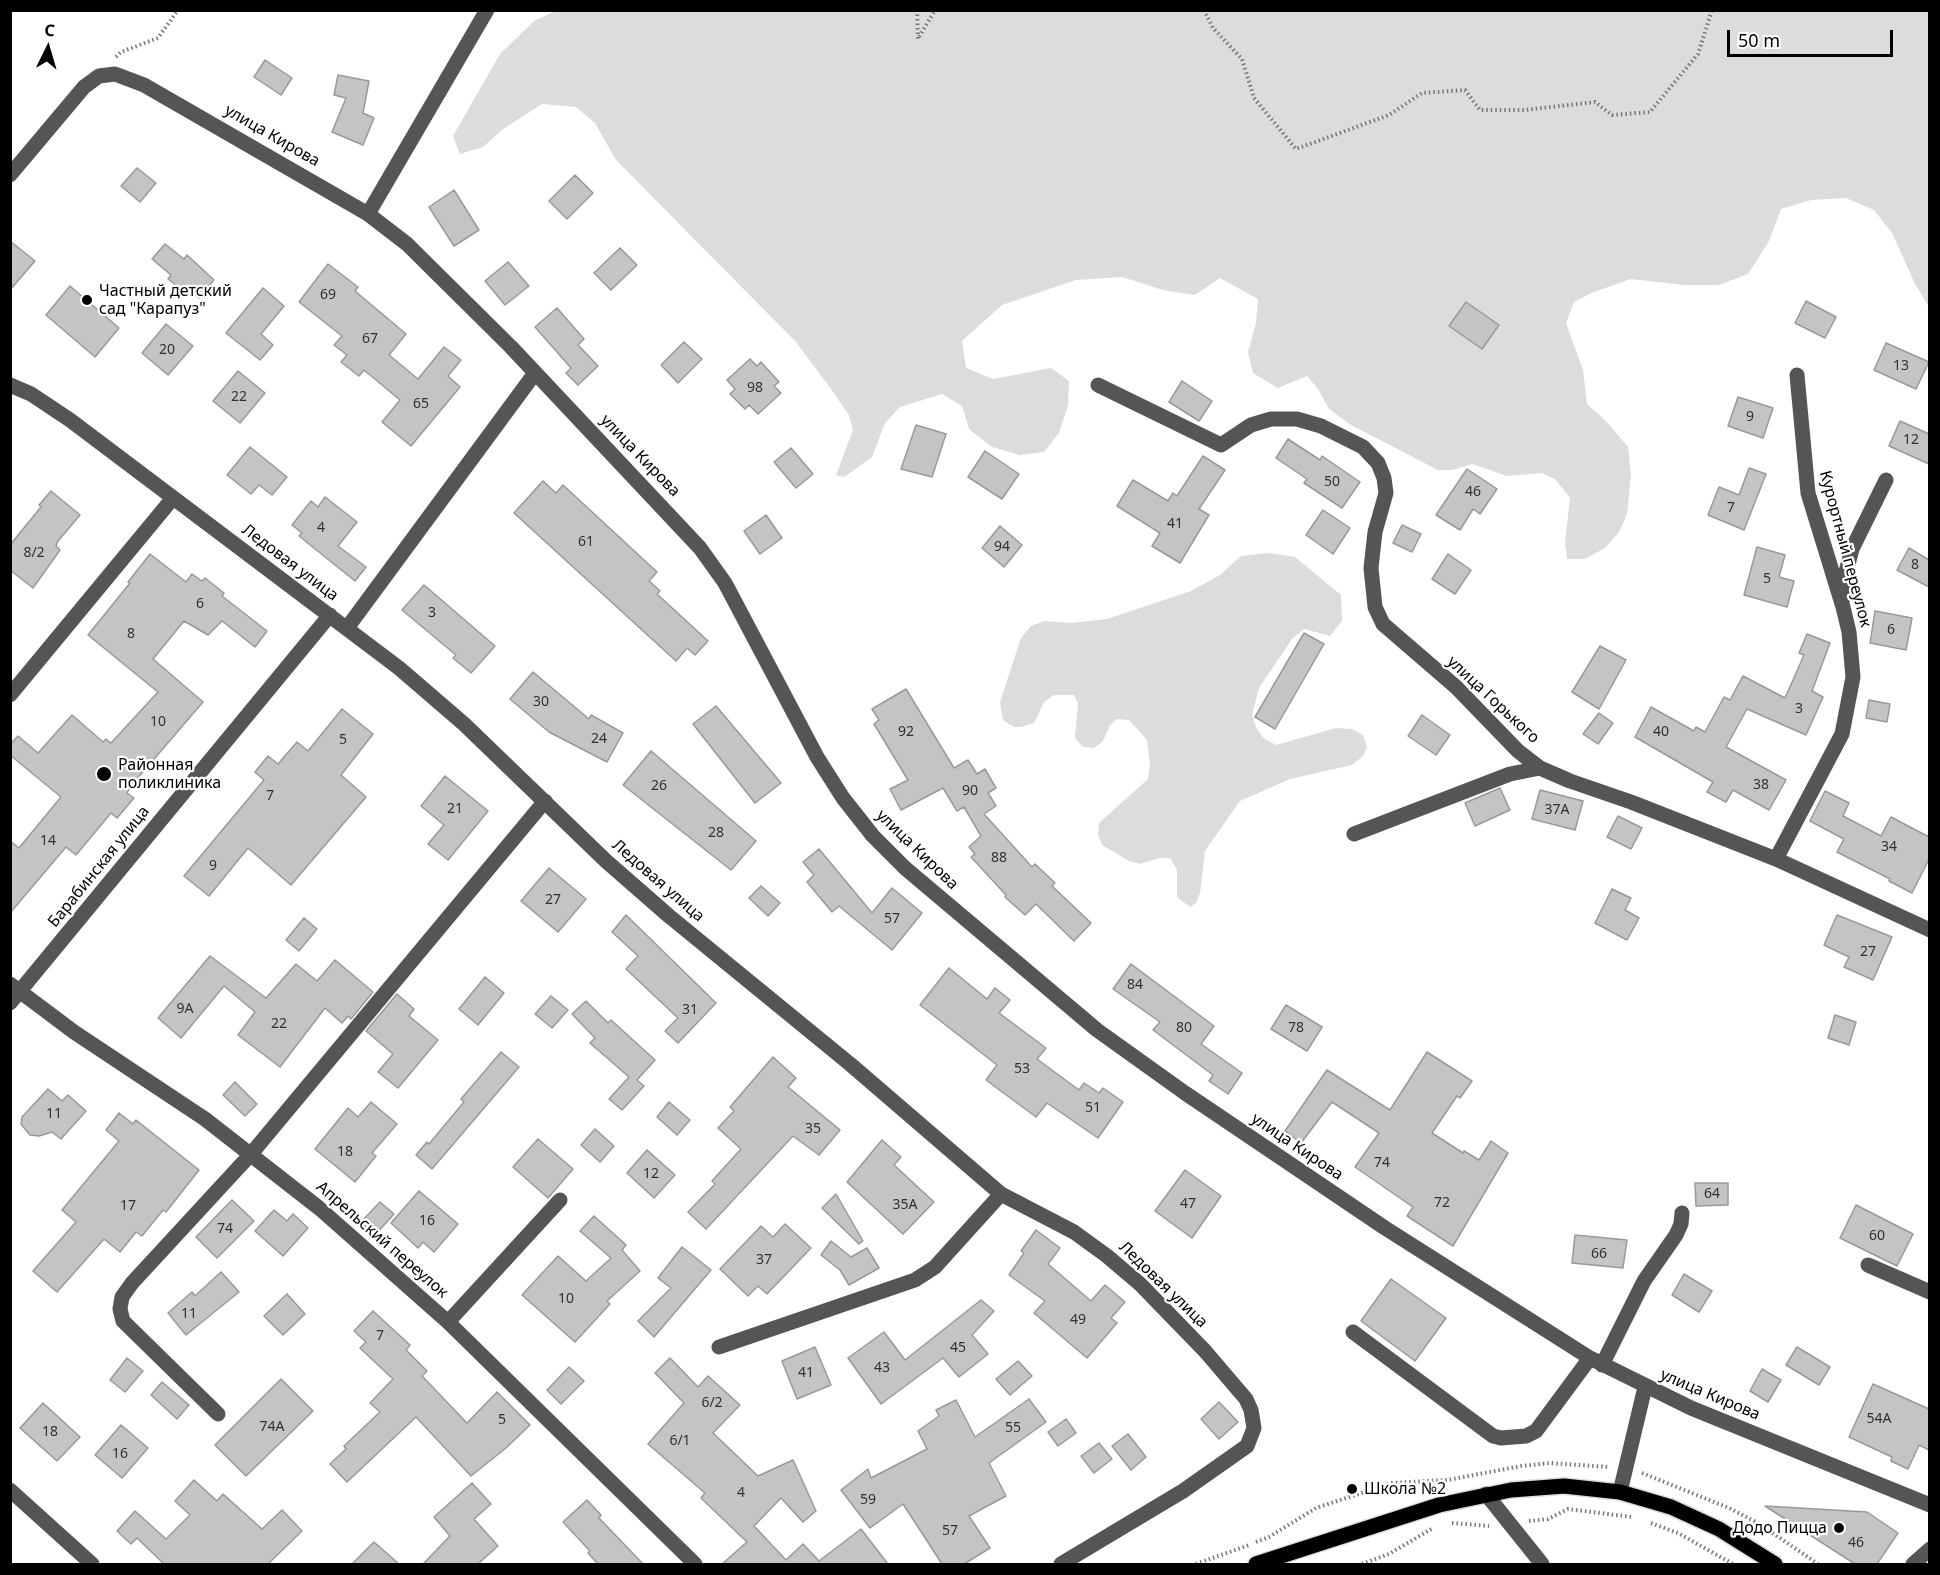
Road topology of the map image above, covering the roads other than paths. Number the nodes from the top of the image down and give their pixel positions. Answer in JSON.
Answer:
{"nodes":[{"id":1,"x":487,"y":10,"type":"edge"},
{"id":2,"x":10,"y":175,"type":"edge"},
{"id":3,"x":368,"y":214,"type":"junction"},
{"id":4,"x":535,"y":373,"type":"junction"},
{"id":5,"x":1797,"y":375,"type":"dead end"},
{"id":6,"x":10,"y":384,"type":"edge"},
{"id":7,"x":1098,"y":385,"type":"dead end"},
{"id":8,"x":1886,"y":480,"type":"dead end"},
{"id":9,"x":173,"y":498,"type":"junction"},
{"id":10,"x":1843,"y":607,"type":"junction"},
{"id":11,"x":330,"y":615,"type":"junction"},
{"id":12,"x":347,"y":628,"type":"junction"},
{"id":13,"x":10,"y":695,"type":"edge"},
{"id":14,"x":1540,"y":768,"type":"junction"},
{"id":15,"x":545,"y":801,"type":"junction"},
{"id":16,"x":1354,"y":834,"type":"dead end"},
{"id":17,"x":1776,"y":859,"type":"junction"},
{"id":18,"x":1929,"y":930,"type":"edge"},
{"id":19,"x":14,"y":993,"type":"edge"},
{"id":20,"x":251,"y":1154,"type":"junction"},
{"id":21,"x":1001,"y":1194,"type":"junction"},
{"id":22,"x":560,"y":1200,"type":"dead end"},
{"id":23,"x":1682,"y":1213,"type":"dead end"},
{"id":24,"x":1868,"y":1265,"type":"dead end"},
{"id":25,"x":1929,"y":1292,"type":"edge"},
{"id":26,"x":448,"y":1322,"type":"junction"},
{"id":27,"x":1353,"y":1332,"type":"dead end"},
{"id":28,"x":719,"y":1347,"type":"dead end"},
{"id":29,"x":1596,"y":1362,"type":"junction"},
{"id":30,"x":1645,"y":1387,"type":"junction"},
{"id":31,"x":218,"y":1414,"type":"dead end"},
{"id":32,"x":10,"y":1490,"type":"edge"},
{"id":33,"x":1620,"y":1492,"type":"junction"},
{"id":34,"x":1486,"y":1494,"type":"junction"},
{"id":35,"x":1929,"y":1505,"type":"edge"},
{"id":36,"x":1929,"y":1551,"type":"edge"},
{"id":37,"x":92,"y":1564,"type":"edge"},
{"id":38,"x":695,"y":1564,"type":"edge"},
{"id":39,"x":1061,"y":1564,"type":"edge"},
{"id":40,"x":1256,"y":1564,"type":"edge"},
{"id":41,"x":1542,"y":1564,"type":"edge"},
{"id":42,"x":1775,"y":1564,"type":"edge"},
{"id":43,"x":1913,"y":1564,"type":"edge"}],
"edges":[{"from":1,"to":3,"type":"street"},
{"from":2,"to":3,"type":"street","name":"улица Кирова"},
{"from":3,"to":4,"type":"street","name":"улица Кирова"},
{"from":4,"to":12,"type":"street"},
{"from":4,"to":29,"type":"street","name":"улица Кирова"},
{"from":5,"to":10,"type":"street","name":"Курортный переулок"},
{"from":6,"to":9,"type":"street","name":"Ледовая улица"},
{"from":7,"to":14,"type":"street","name":"улица Горького"},
{"from":8,"to":10,"type":"street"},
{"from":9,"to":11,"type":"street","name":"Ледовая улица"},
{"from":9,"to":13,"type":"street"},
{"from":10,"to":17,"type":"street","name":"Курортный переулок"},
{"from":11,"to":12,"type":"street","name":"Ледовая улица"},
{"from":11,"to":19,"type":"street","name":"Барабинская улица"},
{"from":12,"to":15,"type":"street","name":"Ледовая улица"},
{"from":14,"to":16,"type":"street"},
{"from":14,"to":17,"type":"street","name":"улица Горького"},
{"from":15,"to":20,"type":"street"},
{"from":15,"to":21,"type":"street","name":"Ледовая улица"},
{"from":17,"to":18,"type":"street","name":"улица Горького"},
{"from":19,"to":20,"type":"street","name":"Апрельский переулок"},
{"from":20,"to":26,"type":"street","name":"Апрельский переулок"},
{"from":20,"to":31,"type":"street"},
{"from":21,"to":28,"type":"street"},
{"from":21,"to":39,"type":"street","name":"Ледовая улица"},
{"from":22,"to":26,"type":"street"},
{"from":23,"to":29,"type":"street"},
{"from":24,"to":25,"type":"street"},
{"from":26,"to":38,"type":"street","name":"Апрельский переулок"},
{"from":27,"to":29,"type":"street"},
{"from":29,"to":30,"type":"street","name":"улица Кирова"},
{"from":30,"to":33,"type":"street"},
{"from":30,"to":35,"type":"street","name":"улица Кирова"},
{"from":32,"to":37,"type":"street"},
{"from":33,"to":34,"type":"main road"},
{"from":33,"to":42,"type":"main road"},
{"from":34,"to":40,"type":"main road"},
{"from":34,"to":41,"type":"street"},
{"from":36,"to":43,"type":"street"}]}
